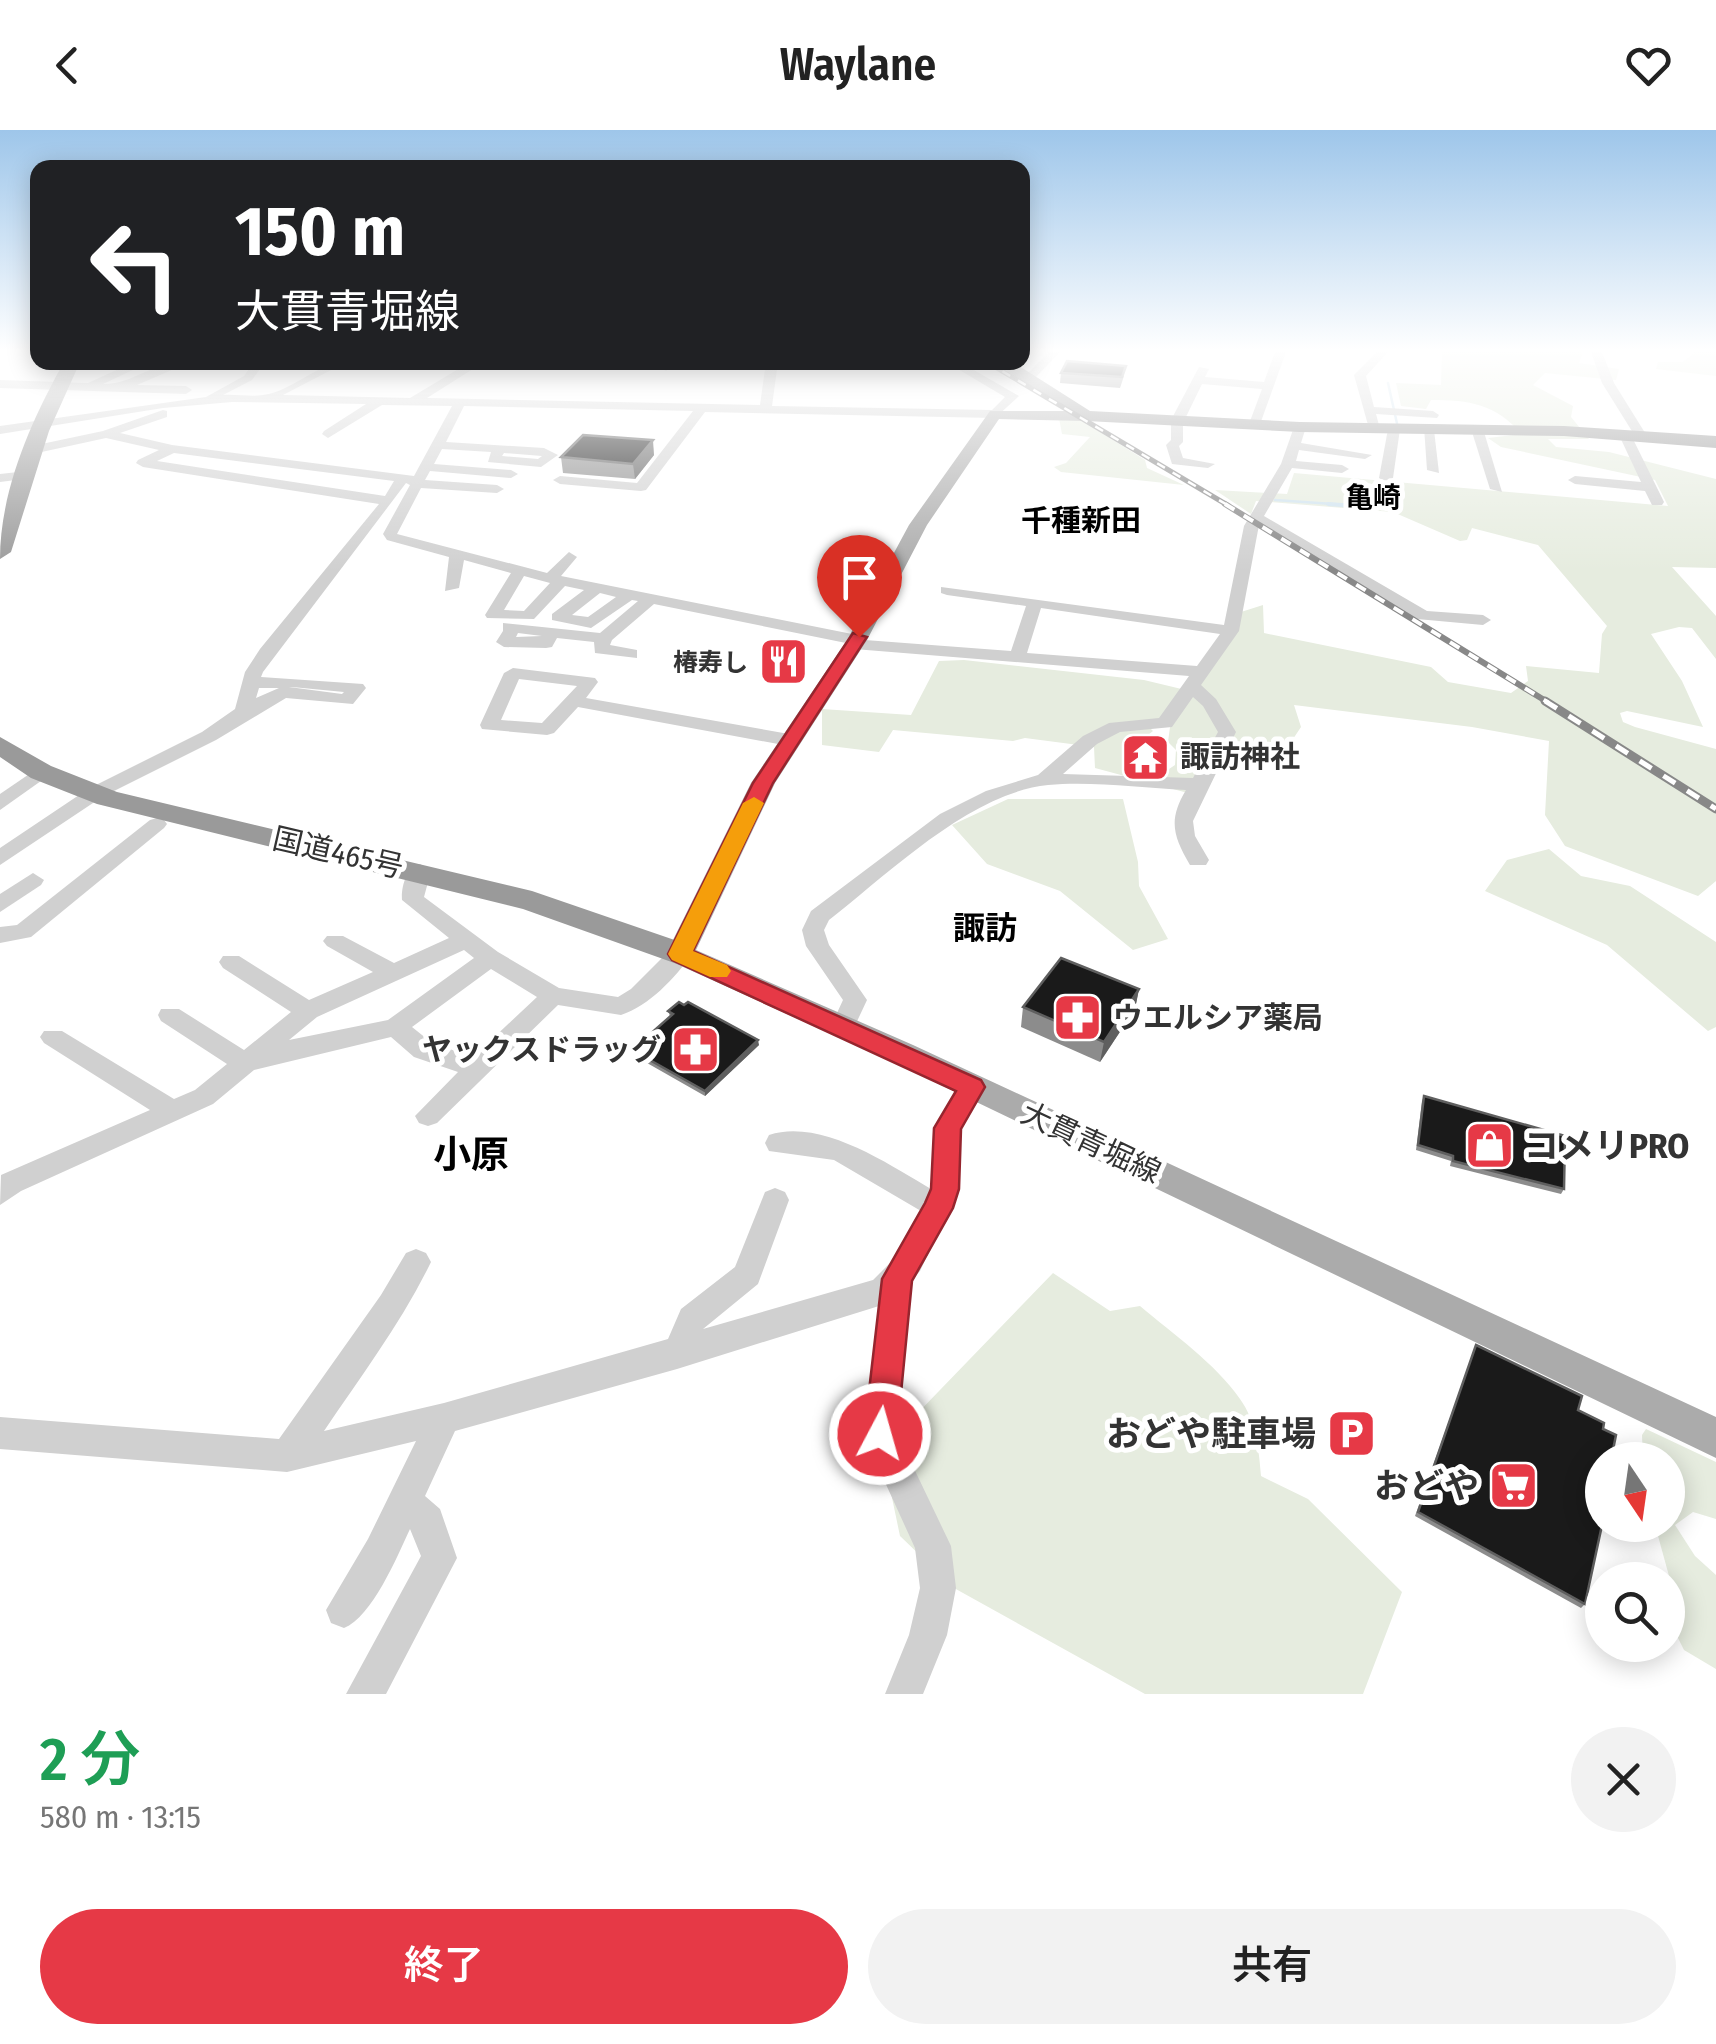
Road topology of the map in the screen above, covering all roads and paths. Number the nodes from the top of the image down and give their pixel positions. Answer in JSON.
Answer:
{"nodes":[{"id":1,"x":35,"y":425,"type":"edge"},
{"id":2,"x":42,"y":425,"type":"edge"},
{"id":3,"x":131,"y":425,"type":"edge"},
{"id":4,"x":342,"y":425,"type":"edge"},
{"id":5,"x":447,"y":425,"type":"edge"},
{"id":6,"x":689,"y":425,"type":"edge"},
{"id":7,"x":987,"y":425,"type":"edge"},
{"id":8,"x":1179,"y":425,"type":"edge"},
{"id":9,"x":1259,"y":425,"type":"edge"},
{"id":10,"x":1348,"y":425,"type":"edge"},
{"id":11,"x":1393,"y":425,"type":"edge"},
{"id":12,"x":1431,"y":425,"type":"edge"},
{"id":13,"x":1441,"y":425,"type":"edge"},
{"id":14,"x":1628,"y":425,"type":"edge"},
{"id":15,"x":0,"y":430,"type":"edge"},
{"id":16,"x":1478,"y":432,"type":"junction"},
{"id":17,"x":106,"y":434,"type":"junction"},
{"id":18,"x":328,"y":434,"type":"dead end"},
{"id":19,"x":1298,"y":436,"type":"junction"},
{"id":20,"x":1633,"y":436,"type":"junction"},
{"id":21,"x":1716,"y":442,"type":"edge"},
{"id":22,"x":436,"y":445,"type":"junction"},
{"id":23,"x":172,"y":449,"type":"junction"},
{"id":24,"x":501,"y":449,"type":"dead end"},
{"id":25,"x":37,"y":450,"type":"junction"},
{"id":26,"x":1365,"y":455,"type":"dead end"},
{"id":27,"x":1208,"y":464,"type":"dead end"},
{"id":28,"x":1288,"y":464,"type":"junction"},
{"id":29,"x":1342,"y":469,"type":"dead end"},
{"id":30,"x":1434,"y":470,"type":"dead end"},
{"id":31,"x":0,"y":472,"type":"edge"},
{"id":32,"x":27,"y":475,"type":"junction"},
{"id":33,"x":518,"y":475,"type":"dead end"},
{"id":34,"x":415,"y":477,"type":"junction"},
{"id":35,"x":1386,"y":478,"type":"dead end"},
{"id":36,"x":560,"y":480,"type":"dead end"},
{"id":37,"x":1575,"y":480,"type":"dead end"},
{"id":38,"x":497,"y":489,"type":"dead end"},
{"id":39,"x":1497,"y":489,"type":"dead end"},
{"id":40,"x":389,"y":500,"type":"junction"},
{"id":41,"x":1256,"y":518,"type":"junction"},
{"id":42,"x":0,"y":552,"type":"edge"},
{"id":43,"x":457,"y":556,"type":"junction"},
{"id":44,"x":569,"y":557,"type":"dead end"},
{"id":45,"x":520,"y":570,"type":"junction"},
{"id":46,"x":556,"y":579,"type":"junction"},
{"id":47,"x":451,"y":588,"type":"dead end"},
{"id":48,"x":598,"y":588,"type":"junction"},
{"id":49,"x":947,"y":590,"type":"dead end"},
{"id":50,"x":628,"y":595,"type":"junction"},
{"id":51,"x":650,"y":599,"type":"junction"},
{"id":52,"x":1035,"y":603,"type":"junction"},
{"id":53,"x":1483,"y":620,"type":"dead end"},
{"id":54,"x":508,"y":627,"type":"dead end"},
{"id":55,"x":1230,"y":630,"type":"junction"},
{"id":56,"x":604,"y":638,"type":"junction"},
{"id":57,"x":855,"y":642,"type":"junction"},
{"id":58,"x":631,"y":654,"type":"dead end"},
{"id":59,"x":1017,"y":658,"type":"junction"},
{"id":60,"x":1196,"y":679,"type":"junction"},
{"id":61,"x":251,"y":683,"type":"junction"},
{"id":62,"x":574,"y":701,"type":"junction"},
{"id":63,"x":244,"y":712,"type":"junction"},
{"id":64,"x":789,"y":740,"type":"junction"},
{"id":65,"x":0,"y":745,"type":"edge"},
{"id":66,"x":41,"y":772,"type":"junction"},
{"id":67,"x":1045,"y":779,"type":"junction"},
{"id":68,"x":1200,"y":784,"type":"junction"},
{"id":69,"x":94,"y":793,"type":"junction"},
{"id":70,"x":0,"y":804,"type":"edge"},
{"id":71,"x":158,"y":824,"type":"dead end"},
{"id":72,"x":0,"y":858,"type":"edge"},
{"id":73,"x":1198,"y":860,"type":"dead end"},
{"id":74,"x":420,"y":872,"type":"junction"},
{"id":75,"x":32,"y":880,"type":"dead end"},
{"id":76,"x":0,"y":905,"type":"edge"},
{"id":77,"x":0,"y":935,"type":"edge"},
{"id":78,"x":468,"y":939,"type":"junction"},
{"id":79,"x":335,"y":941,"type":"dead end"},
{"id":80,"x":680,"y":954,"type":"junction"},
{"id":81,"x":490,"y":958,"type":"junction"},
{"id":82,"x":232,"y":962,"type":"dead end"},
{"id":83,"x":391,"y":972,"type":"junction"},
{"id":84,"x":553,"y":996,"type":"junction"},
{"id":85,"x":308,"y":1011,"type":"junction"},
{"id":86,"x":170,"y":1015,"type":"dead end"},
{"id":87,"x":843,"y":1026,"type":"junction"},
{"id":88,"x":395,"y":1027,"type":"junction"},
{"id":89,"x":54,"y":1038,"type":"dead end"},
{"id":90,"x":245,"y":1063,"type":"junction"},
{"id":91,"x":476,"y":1068,"type":"junction"},
{"id":92,"x":972,"y":1087,"type":"junction"},
{"id":93,"x":173,"y":1111,"type":"junction"},
{"id":94,"x":428,"y":1116,"type":"dead end"},
{"id":95,"x":779,"y":1143,"type":"dead end"},
{"id":96,"x":4,"y":1184,"type":"edge"},
{"id":97,"x":775,"y":1200,"type":"dead end"},
{"id":98,"x":938,"y":1208,"type":"junction"},
{"id":99,"x":416,"y":1262,"type":"dead end"},
{"id":100,"x":897,"y":1279,"type":"junction"},
{"id":101,"x":677,"y":1354,"type":"junction"},
{"id":102,"x":444,"y":1419,"type":"junction"},
{"id":103,"x":0,"y":1433,"type":"edge"},
{"id":104,"x":1716,"y":1438,"type":"edge"},
{"id":105,"x":288,"y":1456,"type":"junction"},
{"id":106,"x":407,"y":1503,"type":"junction"},
{"id":107,"x":344,"y":1610,"type":"dead end"},
{"id":108,"x":365,"y":1694,"type":"edge"},
{"id":109,"x":904,"y":1694,"type":"edge"}],
"edges":[{"from":1,"to":15,"type":"street"},
{"from":2,"to":25,"type":"highway"},
{"from":3,"to":17,"type":"street"},
{"from":4,"to":18,"type":"street"},
{"from":5,"to":22,"type":"street"},
{"from":6,"to":36,"type":"street"},
{"from":7,"to":57,"type":"main road"},
{"from":8,"to":27,"type":"street"},
{"from":9,"to":19,"type":"highway"},
{"from":10,"to":19,"type":"highway"},
{"from":11,"to":35,"type":"street"},
{"from":12,"to":30,"type":"street"},
{"from":13,"to":16,"type":"highway"},
{"from":14,"to":20,"type":"street"},
{"from":16,"to":20,"type":"highway"},
{"from":16,"to":39,"type":"street"},
{"from":17,"to":23,"type":"street"},
{"from":17,"to":25,"type":"street"},
{"from":19,"to":26,"type":"street"},
{"from":19,"to":28,"type":"street"},
{"from":20,"to":21,"type":"highway"},
{"from":20,"to":37,"type":"street"},
{"from":22,"to":24,"type":"street"},
{"from":22,"to":34,"type":"street"},
{"from":23,"to":34,"type":"street"},
{"from":23,"to":40,"type":"street"},
{"from":25,"to":32,"type":"highway"},
{"from":28,"to":29,"type":"street"},
{"from":28,"to":41,"type":"street"},
{"from":31,"to":32,"type":"street"},
{"from":32,"to":42,"type":"highway"},
{"from":33,"to":34,"type":"street"},
{"from":34,"to":38,"type":"street"},
{"from":34,"to":40,"type":"street"},
{"from":34,"to":43,"type":"street"},
{"from":40,"to":61,"type":"street"},
{"from":41,"to":53,"type":"street"},
{"from":41,"to":55,"type":"street"},
{"from":43,"to":45,"type":"street"},
{"from":43,"to":47,"type":"street"},
{"from":44,"to":46,"type":"street"},
{"from":45,"to":46,"type":"street"},
{"from":45,"to":46,"type":"street"},
{"from":46,"to":48,"type":"street"},
{"from":48,"to":50,"type":"street"},
{"from":48,"to":50,"type":"street"},
{"from":49,"to":52,"type":"street"},
{"from":50,"to":51,"type":"street"},
{"from":51,"to":56,"type":"street"},
{"from":51,"to":57,"type":"street"},
{"from":52,"to":55,"type":"street"},
{"from":52,"to":59,"type":"street"},
{"from":54,"to":56,"type":"street"},
{"from":55,"to":60,"type":"street"},
{"from":56,"to":58,"type":"street"},
{"from":57,"to":59,"type":"street"},
{"from":57,"to":64,"type":"main road"},
{"from":59,"to":60,"type":"street"},
{"from":60,"to":67,"type":"street"},
{"from":60,"to":68,"type":"street"},
{"from":61,"to":63,"type":"street"},
{"from":61,"to":63,"type":"street"},
{"from":62,"to":62,"type":"street"},
{"from":62,"to":64,"type":"street"},
{"from":63,"to":69,"type":"street"},
{"from":64,"to":80,"type":"main road"},
{"from":65,"to":66,"type":"highway","name":"国道465号"},
{"from":66,"to":69,"type":"highway","name":"国道465号"},
{"from":66,"to":70,"type":"street"},
{"from":67,"to":68,"type":"street"},
{"from":67,"to":87,"type":"street"},
{"from":68,"to":73,"type":"street"},
{"from":69,"to":72,"type":"street"},
{"from":69,"to":74,"type":"highway","name":"国道465号"},
{"from":71,"to":77,"type":"street"},
{"from":74,"to":78,"type":"street"},
{"from":74,"to":80,"type":"highway","name":"国道465号"},
{"from":75,"to":76,"type":"street"},
{"from":78,"to":81,"type":"street"},
{"from":78,"to":83,"type":"street"},
{"from":79,"to":83,"type":"street"},
{"from":80,"to":84,"type":"street"},
{"from":80,"to":87,"type":"main road","name":"大貫青堀線"},
{"from":81,"to":84,"type":"street"},
{"from":81,"to":88,"type":"street"},
{"from":82,"to":85,"type":"street"},
{"from":83,"to":85,"type":"street"},
{"from":84,"to":91,"type":"street"},
{"from":85,"to":90,"type":"street"},
{"from":86,"to":90,"type":"street"},
{"from":87,"to":92,"type":"main road","name":"大貫青堀線"},
{"from":88,"to":90,"type":"street"},
{"from":88,"to":91,"type":"street"},
{"from":89,"to":93,"type":"street"},
{"from":90,"to":93,"type":"street"},
{"from":91,"to":94,"type":"street"},
{"from":92,"to":98,"type":"street"},
{"from":92,"to":104,"type":"main road","name":"大貫青堀線"},
{"from":93,"to":96,"type":"street"},
{"from":95,"to":98,"type":"street"},
{"from":97,"to":101,"type":"street"},
{"from":98,"to":100,"type":"street"},
{"from":99,"to":105,"type":"street"},
{"from":100,"to":101,"type":"street"},
{"from":100,"to":109,"type":"street"},
{"from":101,"to":102,"type":"street"},
{"from":102,"to":105,"type":"street"},
{"from":102,"to":106,"type":"street"},
{"from":103,"to":105,"type":"street"},
{"from":106,"to":107,"type":"street"},
{"from":106,"to":108,"type":"street"}]}
